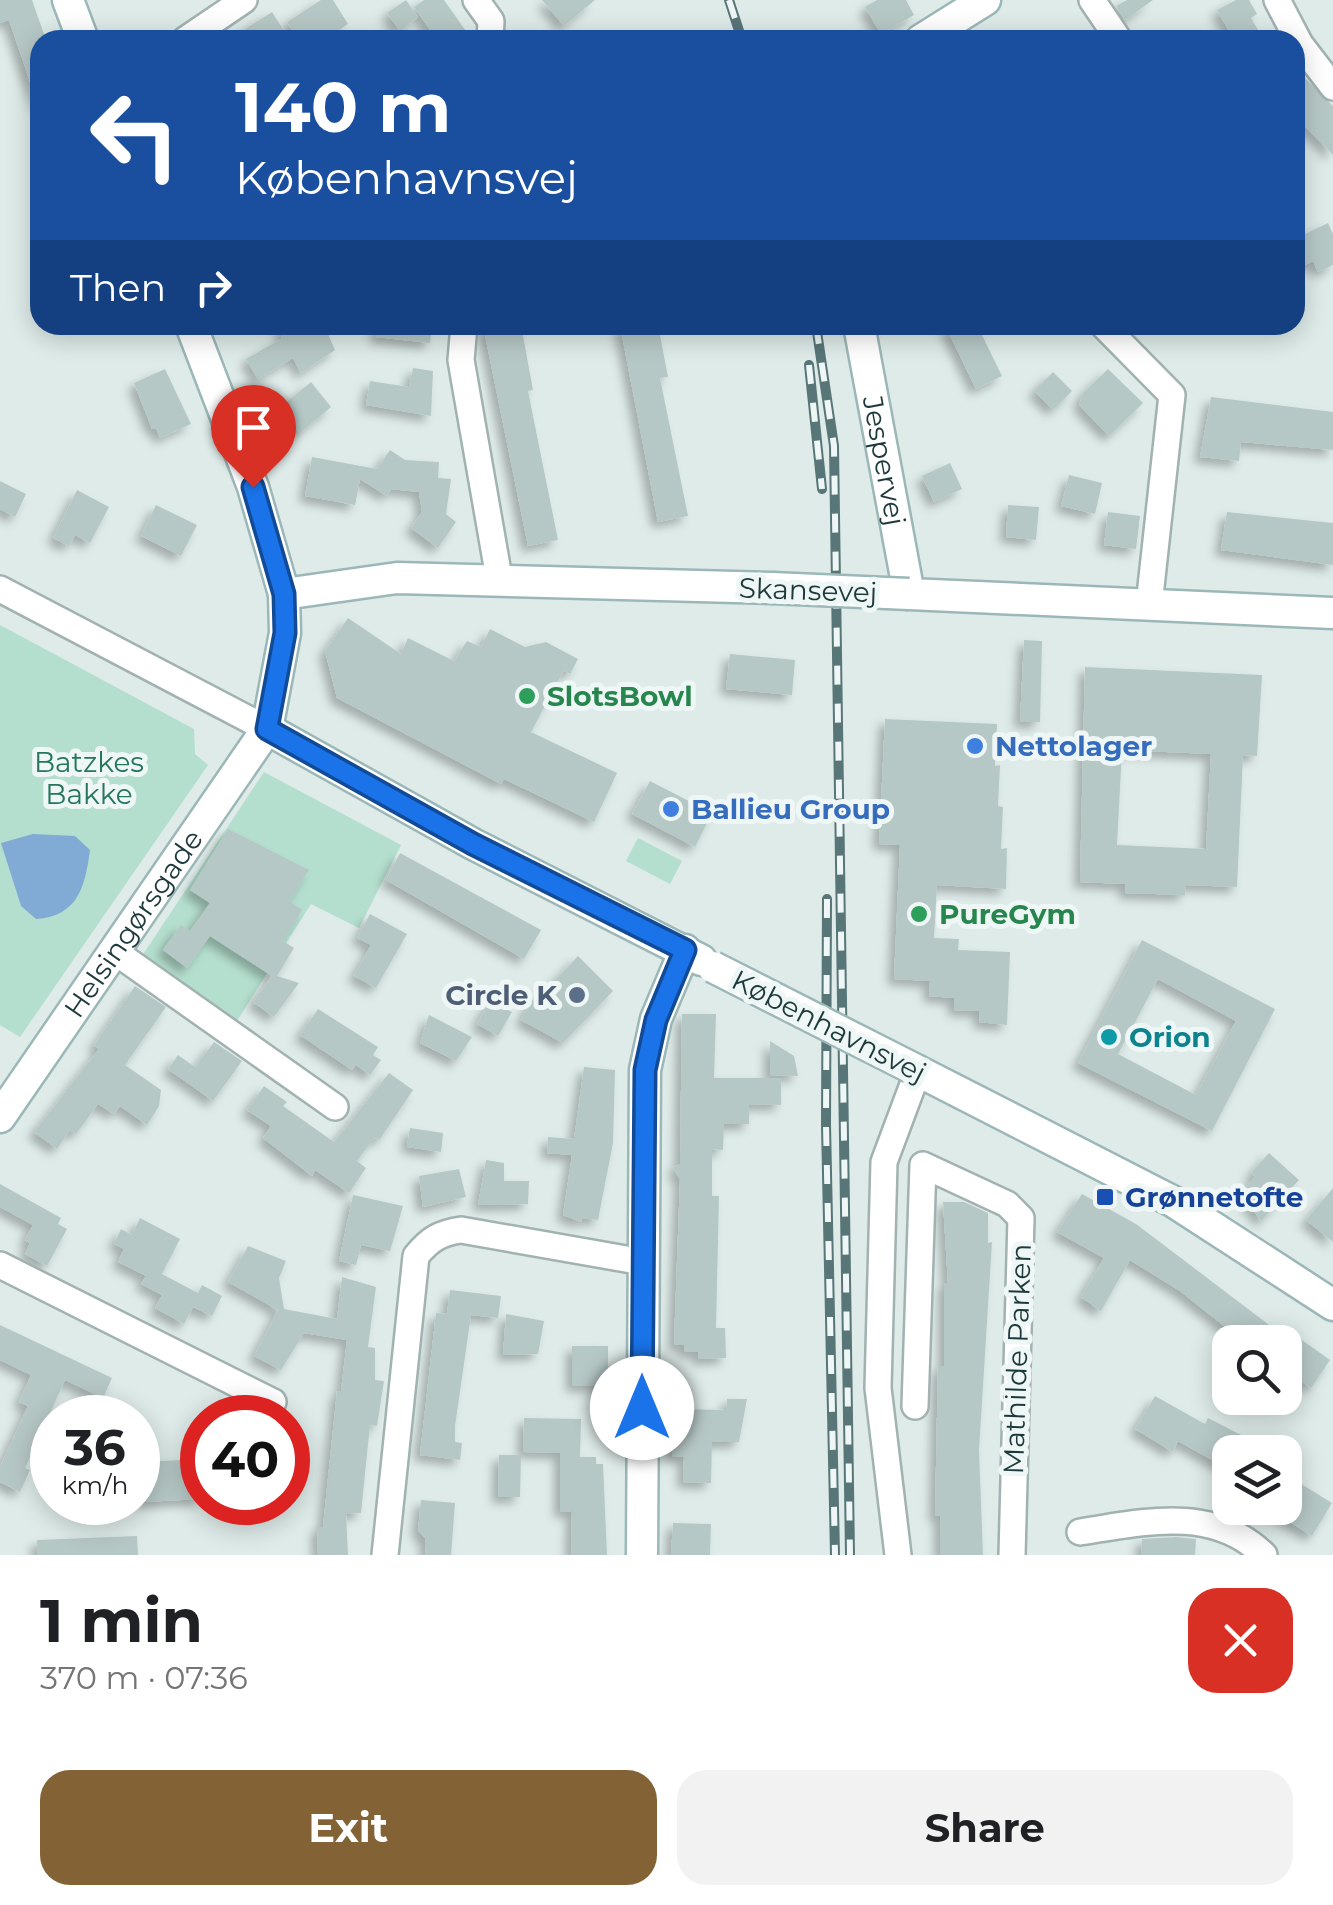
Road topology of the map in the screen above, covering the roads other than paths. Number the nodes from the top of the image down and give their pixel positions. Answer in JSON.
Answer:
{"nodes":[{"id":1,"x":68,"y":0,"type":"edge"},
{"id":2,"x":244,"y":0,"type":"edge"},
{"id":3,"x":476,"y":0,"type":"edge"},
{"id":4,"x":985,"y":0,"type":"edge"},
{"id":5,"x":1092,"y":0,"type":"edge"},
{"id":6,"x":1277,"y":0,"type":"edge"},
{"id":7,"x":79,"y":30,"type":"edge"},
{"id":8,"x":200,"y":30,"type":"edge"},
{"id":9,"x":491,"y":30,"type":"edge"},
{"id":10,"x":936,"y":30,"type":"edge"},
{"id":11,"x":1112,"y":30,"type":"edge"},
{"id":12,"x":1293,"y":30,"type":"edge"},
{"id":13,"x":1305,"y":51,"type":"edge"},
{"id":14,"x":1333,"y":87,"type":"edge"},
{"id":15,"x":196,"y":335,"type":"edge"},
{"id":16,"x":463,"y":335,"type":"edge"},
{"id":17,"x":861,"y":335,"type":"edge"},
{"id":18,"x":1113,"y":335,"type":"edge"},
{"id":19,"x":499,"y":578,"type":"junction"},
{"id":20,"x":0,"y":589,"type":"edge"},
{"id":21,"x":284,"y":594,"type":"junction"},
{"id":22,"x":909,"y":594,"type":"junction"},
{"id":23,"x":1149,"y":605,"type":"junction"},
{"id":24,"x":1333,"y":613,"type":"edge"},
{"id":25,"x":267,"y":729,"type":"junction"},
{"id":26,"x":685,"y":950,"type":"junction"},
{"id":27,"x":114,"y":951,"type":"junction"},
{"id":28,"x":918,"y":1071,"type":"junction"},
{"id":29,"x":335,"y":1108,"type":"dead end"},
{"id":30,"x":0,"y":1117,"type":"edge"},
{"id":31,"x":644,"y":1262,"type":"junction"},
{"id":32,"x":0,"y":1265,"type":"edge"},
{"id":33,"x":1333,"y":1305,"type":"edge"},
{"id":34,"x":259,"y":1395,"type":"edge"},
{"id":35,"x":915,"y":1406,"type":"dead end"},
{"id":36,"x":1080,"y":1532,"type":"dead end"},
{"id":37,"x":385,"y":1555,"type":"edge"},
{"id":38,"x":642,"y":1555,"type":"edge"},
{"id":39,"x":898,"y":1555,"type":"edge"},
{"id":40,"x":1012,"y":1555,"type":"edge"},
{"id":41,"x":1264,"y":1555,"type":"edge"}],
"edges":[{"from":1,"to":7,"type":"street"},
{"from":2,"to":8,"type":"street"},
{"from":3,"to":9,"type":"street"},
{"from":4,"to":10,"type":"street"},
{"from":5,"to":11,"type":"street"},
{"from":6,"to":12,"type":"street"},
{"from":13,"to":14,"type":"street"},
{"from":15,"to":21,"type":"street"},
{"from":16,"to":19,"type":"street"},
{"from":17,"to":22,"type":"street","name":"Jespervej"},
{"from":18,"to":23,"type":"street"},
{"from":19,"to":21,"type":"street","name":"Skansevej"},
{"from":19,"to":22,"type":"street","name":"Skansevej","bridge":true},
{"from":20,"to":25,"type":"street"},
{"from":21,"to":25,"type":"street"},
{"from":22,"to":23,"type":"street","name":"Skansevej"},
{"from":23,"to":24,"type":"street","name":"Skansevej"},
{"from":25,"to":26,"type":"street","name":"Københavnsvej"},
{"from":25,"to":27,"type":"street","name":"Helsingørsgade"},
{"from":26,"to":28,"type":"street","name":"Københavnsvej","bridge":true},
{"from":26,"to":31,"type":"street"},
{"from":27,"to":29,"type":"street"},
{"from":27,"to":30,"type":"street","name":"Helsingørsgade"},
{"from":28,"to":33,"type":"street","name":"Københavnsvej"},
{"from":28,"to":39,"type":"street"},
{"from":31,"to":37,"type":"street"},
{"from":31,"to":38,"type":"street"},
{"from":32,"to":34,"type":"street"},
{"from":35,"to":40,"type":"street","name":"Mathilde Parken"},
{"from":36,"to":41,"type":"street"}]}
